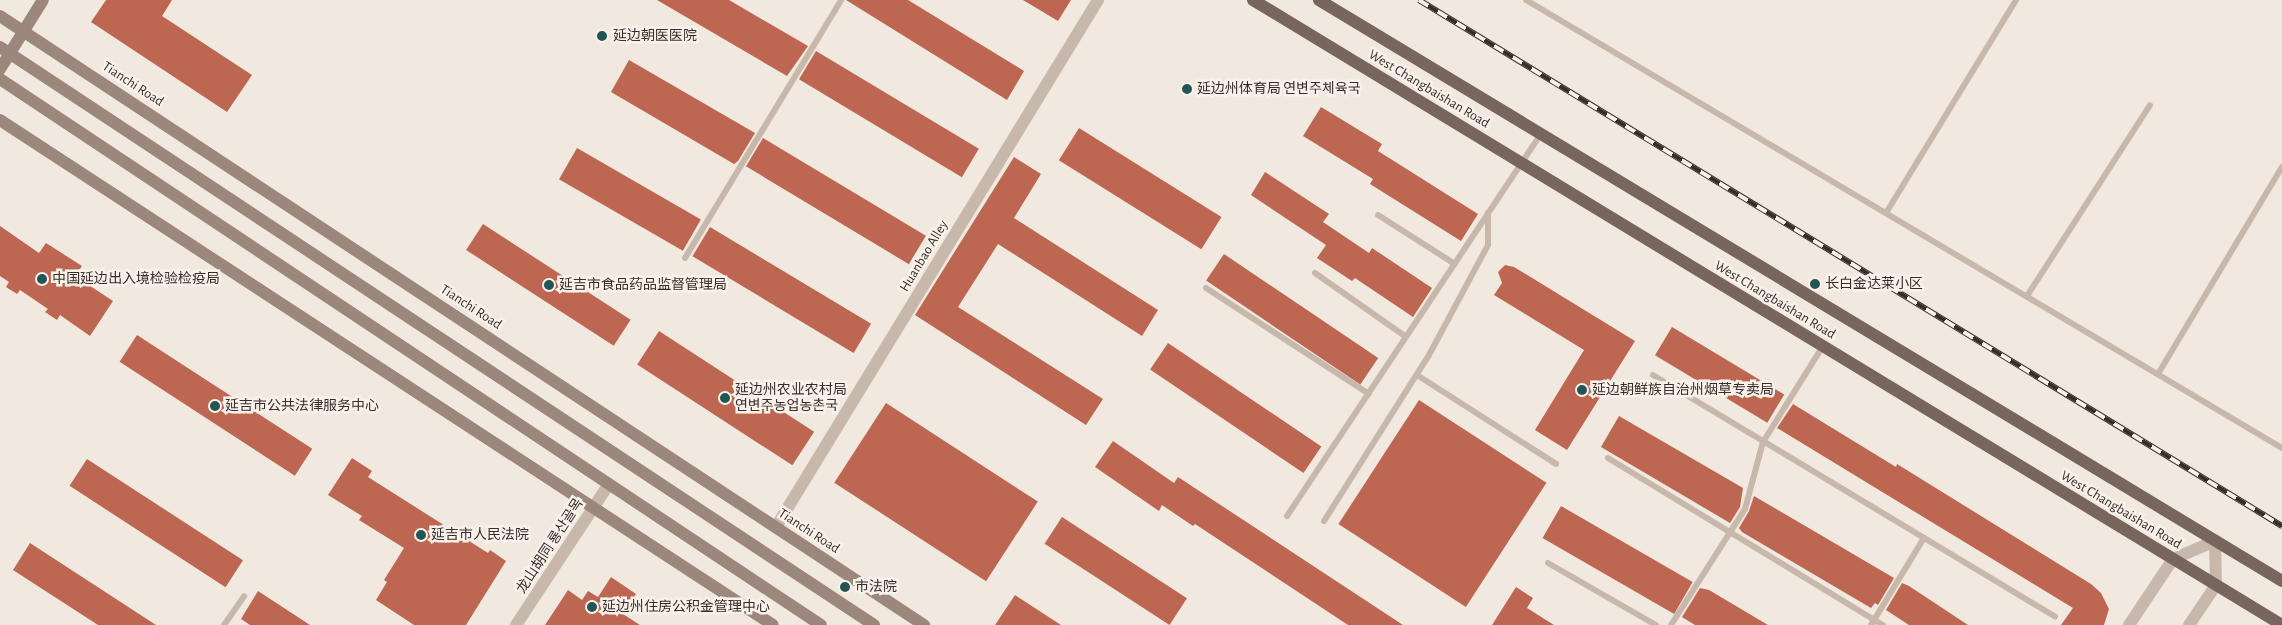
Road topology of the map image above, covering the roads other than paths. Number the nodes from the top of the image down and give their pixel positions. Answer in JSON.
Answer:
{"nodes":[{"id":1,"x":42,"y":0,"type":"edge"},
{"id":2,"x":841,"y":0,"type":"edge"},
{"id":3,"x":1098,"y":0,"type":"edge"},
{"id":4,"x":1253,"y":0,"type":"edge"},
{"id":5,"x":1319,"y":0,"type":"edge"},
{"id":6,"x":1526,"y":0,"type":"edge"},
{"id":7,"x":2016,"y":0,"type":"edge"},
{"id":8,"x":0,"y":16,"type":"edge"},
{"id":9,"x":24,"y":30,"type":"junction"},
{"id":10,"x":5,"y":50,"type":"edge"},
{"id":11,"x":0,"y":69,"type":"edge"},
{"id":12,"x":0,"y":80,"type":"edge"},
{"id":13,"x":2150,"y":105,"type":"dead end"},
{"id":14,"x":0,"y":120,"type":"edge"},
{"id":15,"x":1541,"y":134,"type":"junction"},
{"id":16,"x":1522,"y":163,"type":"junction"},
{"id":17,"x":2282,"y":167,"type":"edge"},
{"id":18,"x":1886,"y":213,"type":"junction"},
{"id":19,"x":1488,"y":214,"type":"junction"},
{"id":20,"x":1378,"y":215,"type":"dead end"},
{"id":21,"x":685,"y":258,"type":"dead end"},
{"id":22,"x":1455,"y":264,"type":"junction"},
{"id":23,"x":1315,"y":273,"type":"dead end"},
{"id":24,"x":1206,"y":288,"type":"dead end"},
{"id":25,"x":2027,"y":296,"type":"junction"},
{"id":26,"x":1406,"y":337,"type":"junction"},
{"id":27,"x":1823,"y":346,"type":"junction"},
{"id":28,"x":2158,"y":374,"type":"junction"},
{"id":29,"x":1416,"y":375,"type":"junction"},
{"id":30,"x":1653,"y":375,"type":"dead end"},
{"id":31,"x":1369,"y":394,"type":"junction"},
{"id":32,"x":1763,"y":442,"type":"junction"},
{"id":33,"x":2282,"y":448,"type":"edge"},
{"id":34,"x":1608,"y":458,"type":"dead end"},
{"id":35,"x":1556,"y":464,"type":"dead end"},
{"id":36,"x":609,"y":484,"type":"junction"},
{"id":37,"x":594,"y":507,"type":"junction"},
{"id":38,"x":1287,"y":516,"type":"dead end"},
{"id":39,"x":1324,"y":521,"type":"dead end"},
{"id":40,"x":776,"y":527,"type":"junction"},
{"id":41,"x":1730,"y":532,"type":"junction"},
{"id":42,"x":1924,"y":538,"type":"junction"},
{"id":43,"x":2215,"y":541,"type":"junction"},
{"id":44,"x":2173,"y":559,"type":"junction"},
{"id":45,"x":1548,"y":562,"type":"dead end"},
{"id":46,"x":2282,"y":582,"type":"edge"},
{"id":47,"x":2216,"y":585,"type":"junction"},
{"id":48,"x":244,"y":596,"type":"dead end"},
{"id":49,"x":2055,"y":617,"type":"dead end"},
{"id":50,"x":1873,"y":622,"type":"edge"},
{"id":51,"x":224,"y":625,"type":"edge"},
{"id":52,"x":516,"y":625,"type":"edge"},
{"id":53,"x":773,"y":625,"type":"edge"},
{"id":54,"x":821,"y":625,"type":"edge"},
{"id":55,"x":874,"y":625,"type":"edge"},
{"id":56,"x":924,"y":625,"type":"edge"},
{"id":57,"x":1656,"y":625,"type":"edge"},
{"id":58,"x":1671,"y":625,"type":"edge"},
{"id":59,"x":1882,"y":625,"type":"edge"},
{"id":60,"x":2129,"y":625,"type":"edge"},
{"id":61,"x":2189,"y":625,"type":"edge"},
{"id":62,"x":2282,"y":625,"type":"edge"}],
"edges":[{"from":1,"to":9,"type":"street"},
{"from":2,"to":21,"type":"lane"},
{"from":3,"to":40,"type":"street","name":"Huanbao Alley"},
{"from":4,"to":16,"type":"main road","name":"West Changbaishan Road"},
{"from":5,"to":15,"type":"main road","name":"West Changbaishan Road"},
{"from":6,"to":18,"type":"lane"},
{"from":7,"to":18,"type":"lane"},
{"from":8,"to":9,"type":"street","name":"Tianchi Road"},
{"from":9,"to":10,"type":"street"},
{"from":9,"to":40,"type":"street","name":"Tianchi Road"},
{"from":10,"to":11,"type":"street"},
{"from":10,"to":55,"type":"street"},
{"from":12,"to":36,"type":"street"},
{"from":13,"to":25,"type":"lane"},
{"from":14,"to":37,"type":"street"},
{"from":15,"to":16,"type":"lane"},
{"from":15,"to":43,"type":"main road","name":"West Changbaishan Road"},
{"from":16,"to":19,"type":"lane"},
{"from":16,"to":27,"type":"main road","name":"West Changbaishan Road"},
{"from":17,"to":28,"type":"lane"},
{"from":18,"to":25,"type":"lane"},
{"from":19,"to":22,"type":"lane"},
{"from":19,"to":29,"type":"lane"},
{"from":20,"to":22,"type":"lane"},
{"from":22,"to":26,"type":"lane"},
{"from":23,"to":26,"type":"lane"},
{"from":24,"to":31,"type":"lane"},
{"from":25,"to":28,"type":"lane"},
{"from":26,"to":31,"type":"lane"},
{"from":27,"to":32,"type":"lane"},
{"from":27,"to":44,"type":"main road","name":"West Changbaishan Road"},
{"from":28,"to":33,"type":"lane"},
{"from":29,"to":35,"type":"lane"},
{"from":29,"to":39,"type":"lane"},
{"from":30,"to":32,"type":"lane"},
{"from":31,"to":38,"type":"lane"},
{"from":32,"to":41,"type":"lane"},
{"from":32,"to":42,"type":"lane"},
{"from":34,"to":41,"type":"lane"},
{"from":36,"to":37,"type":"street","name":"龙山胡同 룡산골목"},
{"from":36,"to":54,"type":"street"},
{"from":37,"to":52,"type":"street","name":"龙山胡同 룡산골목"},
{"from":37,"to":53,"type":"street"},
{"from":40,"to":56,"type":"street","name":"Tianchi Road"},
{"from":41,"to":50,"type":"lane"},
{"from":41,"to":58,"type":"lane"},
{"from":42,"to":49,"type":"lane"},
{"from":42,"to":50,"type":"lane"},
{"from":43,"to":44,"type":"street"},
{"from":43,"to":46,"type":"main road","name":"West Changbaishan Road"},
{"from":43,"to":47,"type":"street"},
{"from":44,"to":47,"type":"main road","name":"West Changbaishan Road"},
{"from":44,"to":60,"type":"street"},
{"from":45,"to":57,"type":"lane"},
{"from":47,"to":61,"type":"street"},
{"from":47,"to":62,"type":"main road","name":"West Changbaishan Road"},
{"from":48,"to":51,"type":"lane"},
{"from":50,"to":59,"type":"lane"}]}
